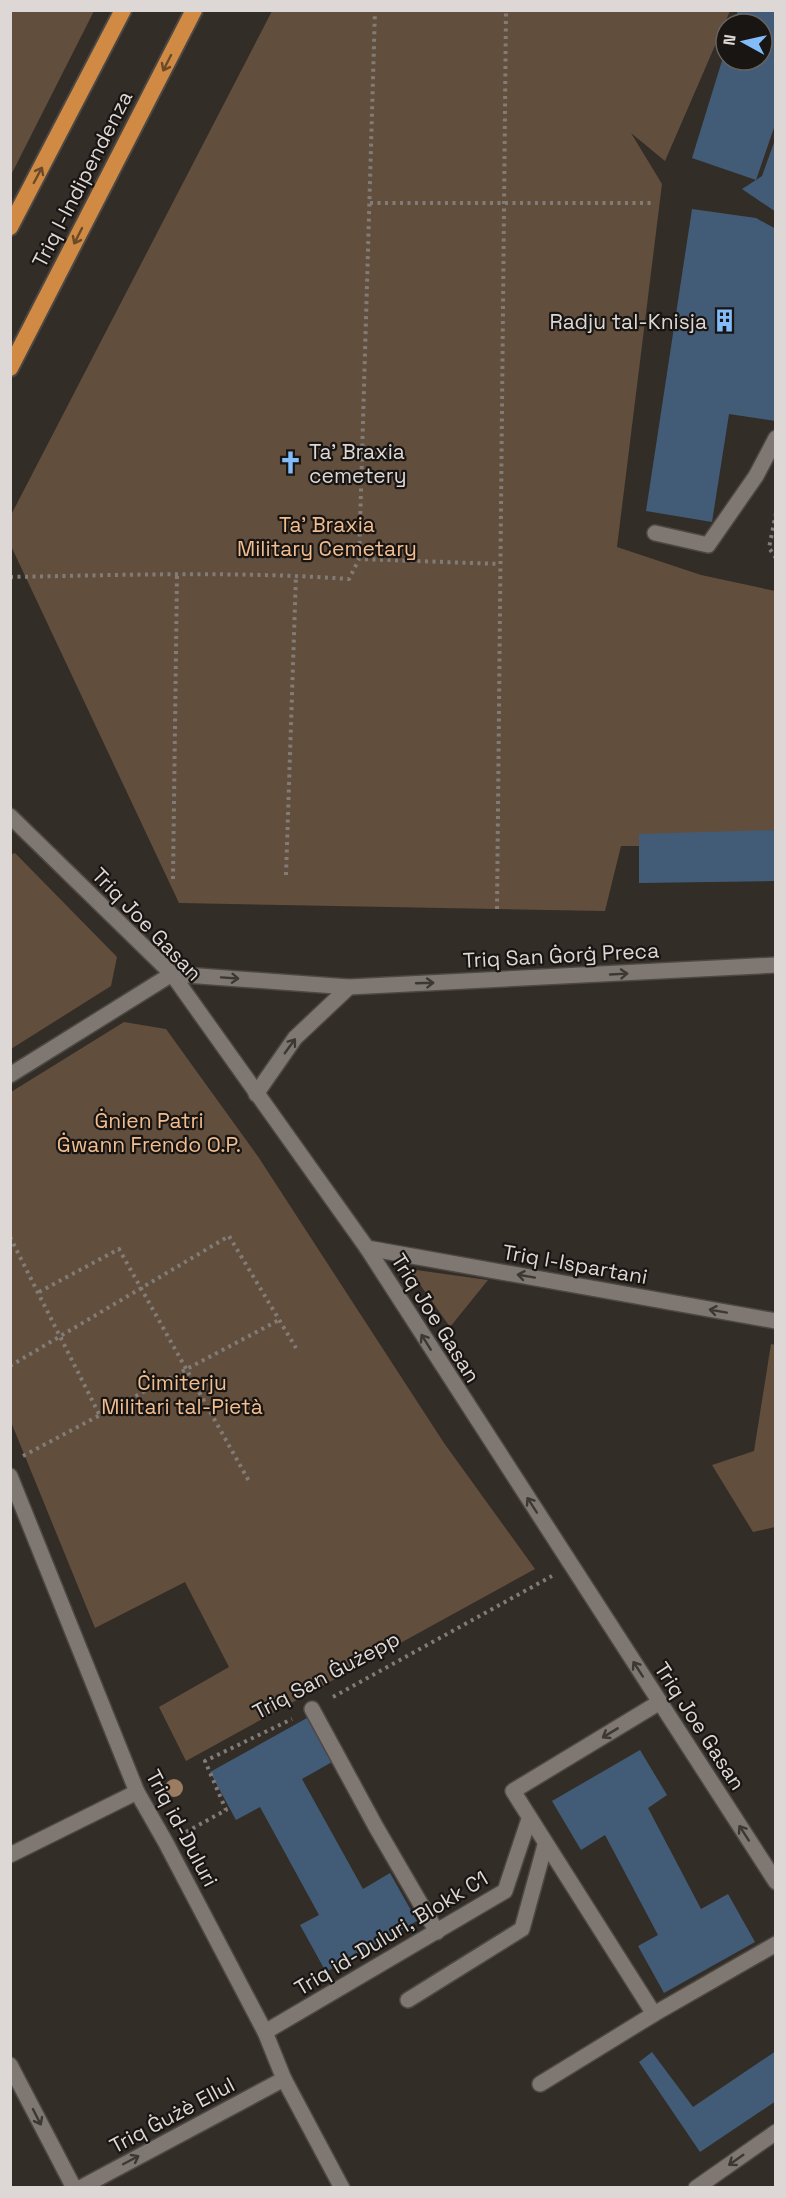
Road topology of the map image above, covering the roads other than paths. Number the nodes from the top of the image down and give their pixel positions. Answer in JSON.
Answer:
{"nodes":[{"id":1,"x":123,"y":10,"type":"edge"},
{"id":2,"x":194,"y":10,"type":"edge"},
{"id":3,"x":10,"y":226,"type":"edge"},
{"id":4,"x":10,"y":368,"type":"edge"},
{"id":5,"x":776,"y":438,"type":"edge"},
{"id":6,"x":655,"y":533,"type":"dead end"},
{"id":7,"x":10,"y":816,"type":"edge"},
{"id":8,"x":776,"y":965,"type":"edge"},
{"id":9,"x":172,"y":974,"type":"junction"},
{"id":10,"x":349,"y":987,"type":"junction"},
{"id":11,"x":10,"y":1075,"type":"edge"},
{"id":12,"x":256,"y":1094,"type":"junction"},
{"id":13,"x":367,"y":1248,"type":"junction"},
{"id":14,"x":776,"y":1321,"type":"edge"},
{"id":15,"x":10,"y":1476,"type":"edge"},
{"id":16,"x":660,"y":1702,"type":"junction"},
{"id":17,"x":312,"y":1709,"type":"road end"},
{"id":18,"x":137,"y":1792,"type":"junction"},
{"id":19,"x":530,"y":1819,"type":"junction"},
{"id":20,"x":546,"y":1845,"type":"junction"},
{"id":21,"x":10,"y":1855,"type":"edge"},
{"id":22,"x":776,"y":1882,"type":"edge"},
{"id":23,"x":437,"y":1932,"type":"junction"},
{"id":24,"x":776,"y":1944,"type":"edge"},
{"id":25,"x":408,"y":2000,"type":"dead end"},
{"id":26,"x":654,"y":2014,"type":"junction"},
{"id":27,"x":265,"y":2032,"type":"junction"},
{"id":28,"x":10,"y":2065,"type":"edge"},
{"id":29,"x":284,"y":2079,"type":"junction"},
{"id":30,"x":540,"y":2084,"type":"dead end"},
{"id":31,"x":776,"y":2132,"type":"edge"},
{"id":32,"x":74,"y":2187,"type":"edge"},
{"id":33,"x":80,"y":2187,"type":"edge"},
{"id":34,"x":342,"y":2187,"type":"edge"},
{"id":35,"x":696,"y":2187,"type":"edge"}],
"edges":[{"from":3,"to":1,"type":"highway","name":"Triq l-Indipendenza","one_way":true},
{"from":2,"to":4,"type":"highway","name":"Triq l-Indipendenza","one_way":true},
{"from":5,"to":6,"type":"street"},
{"from":7,"to":9,"type":"street","name":"Triq Joe Gasan"},
{"from":10,"to":8,"type":"street","name":"Triq San Ġorġ Preca","one_way":true},
{"from":9,"to":10,"type":"street","name":"Triq San Ġorġ Preca","one_way":true},
{"from":9,"to":11,"type":"street"},
{"from":9,"to":12,"type":"street","name":"Triq Joe Gasan"},
{"from":12,"to":10,"type":"street","one_way":true},
{"from":12,"to":13,"type":"street","name":"Triq Joe Gasan"},
{"from":14,"to":13,"type":"street","name":"Triq l-Ispartani","one_way":true},
{"from":16,"to":13,"type":"street","name":"Triq Joe Gasan","one_way":true},
{"from":15,"to":18,"type":"street","name":"Triq id-Duluri"},
{"from":16,"to":19,"type":"street","one_way":true},
{"from":22,"to":16,"type":"street","name":"Triq Joe Gasan","one_way":true},
{"from":17,"to":23,"type":"street"},
{"from":18,"to":21,"type":"street"},
{"from":18,"to":27,"type":"street","name":"Triq id-Duluri"},
{"from":19,"to":20,"type":"street"},
{"from":19,"to":23,"type":"street","name":"Triq id-Duluri, Blokk C1"},
{"from":20,"to":25,"type":"street"},
{"from":20,"to":26,"type":"street"},
{"from":23,"to":27,"type":"street","name":"Triq id-Duluri, Blokk C1"},
{"from":24,"to":26,"type":"street"},
{"from":26,"to":30,"type":"street"},
{"from":27,"to":29,"type":"street","name":"Triq id-Duluri"},
{"from":28,"to":32,"type":"street","one_way":true},
{"from":33,"to":29,"type":"street","name":"Triq Ġużè Ellul","one_way":true},
{"from":29,"to":34,"type":"street","name":"Triq id-Duluri"},
{"from":31,"to":35,"type":"street","one_way":true}]}
